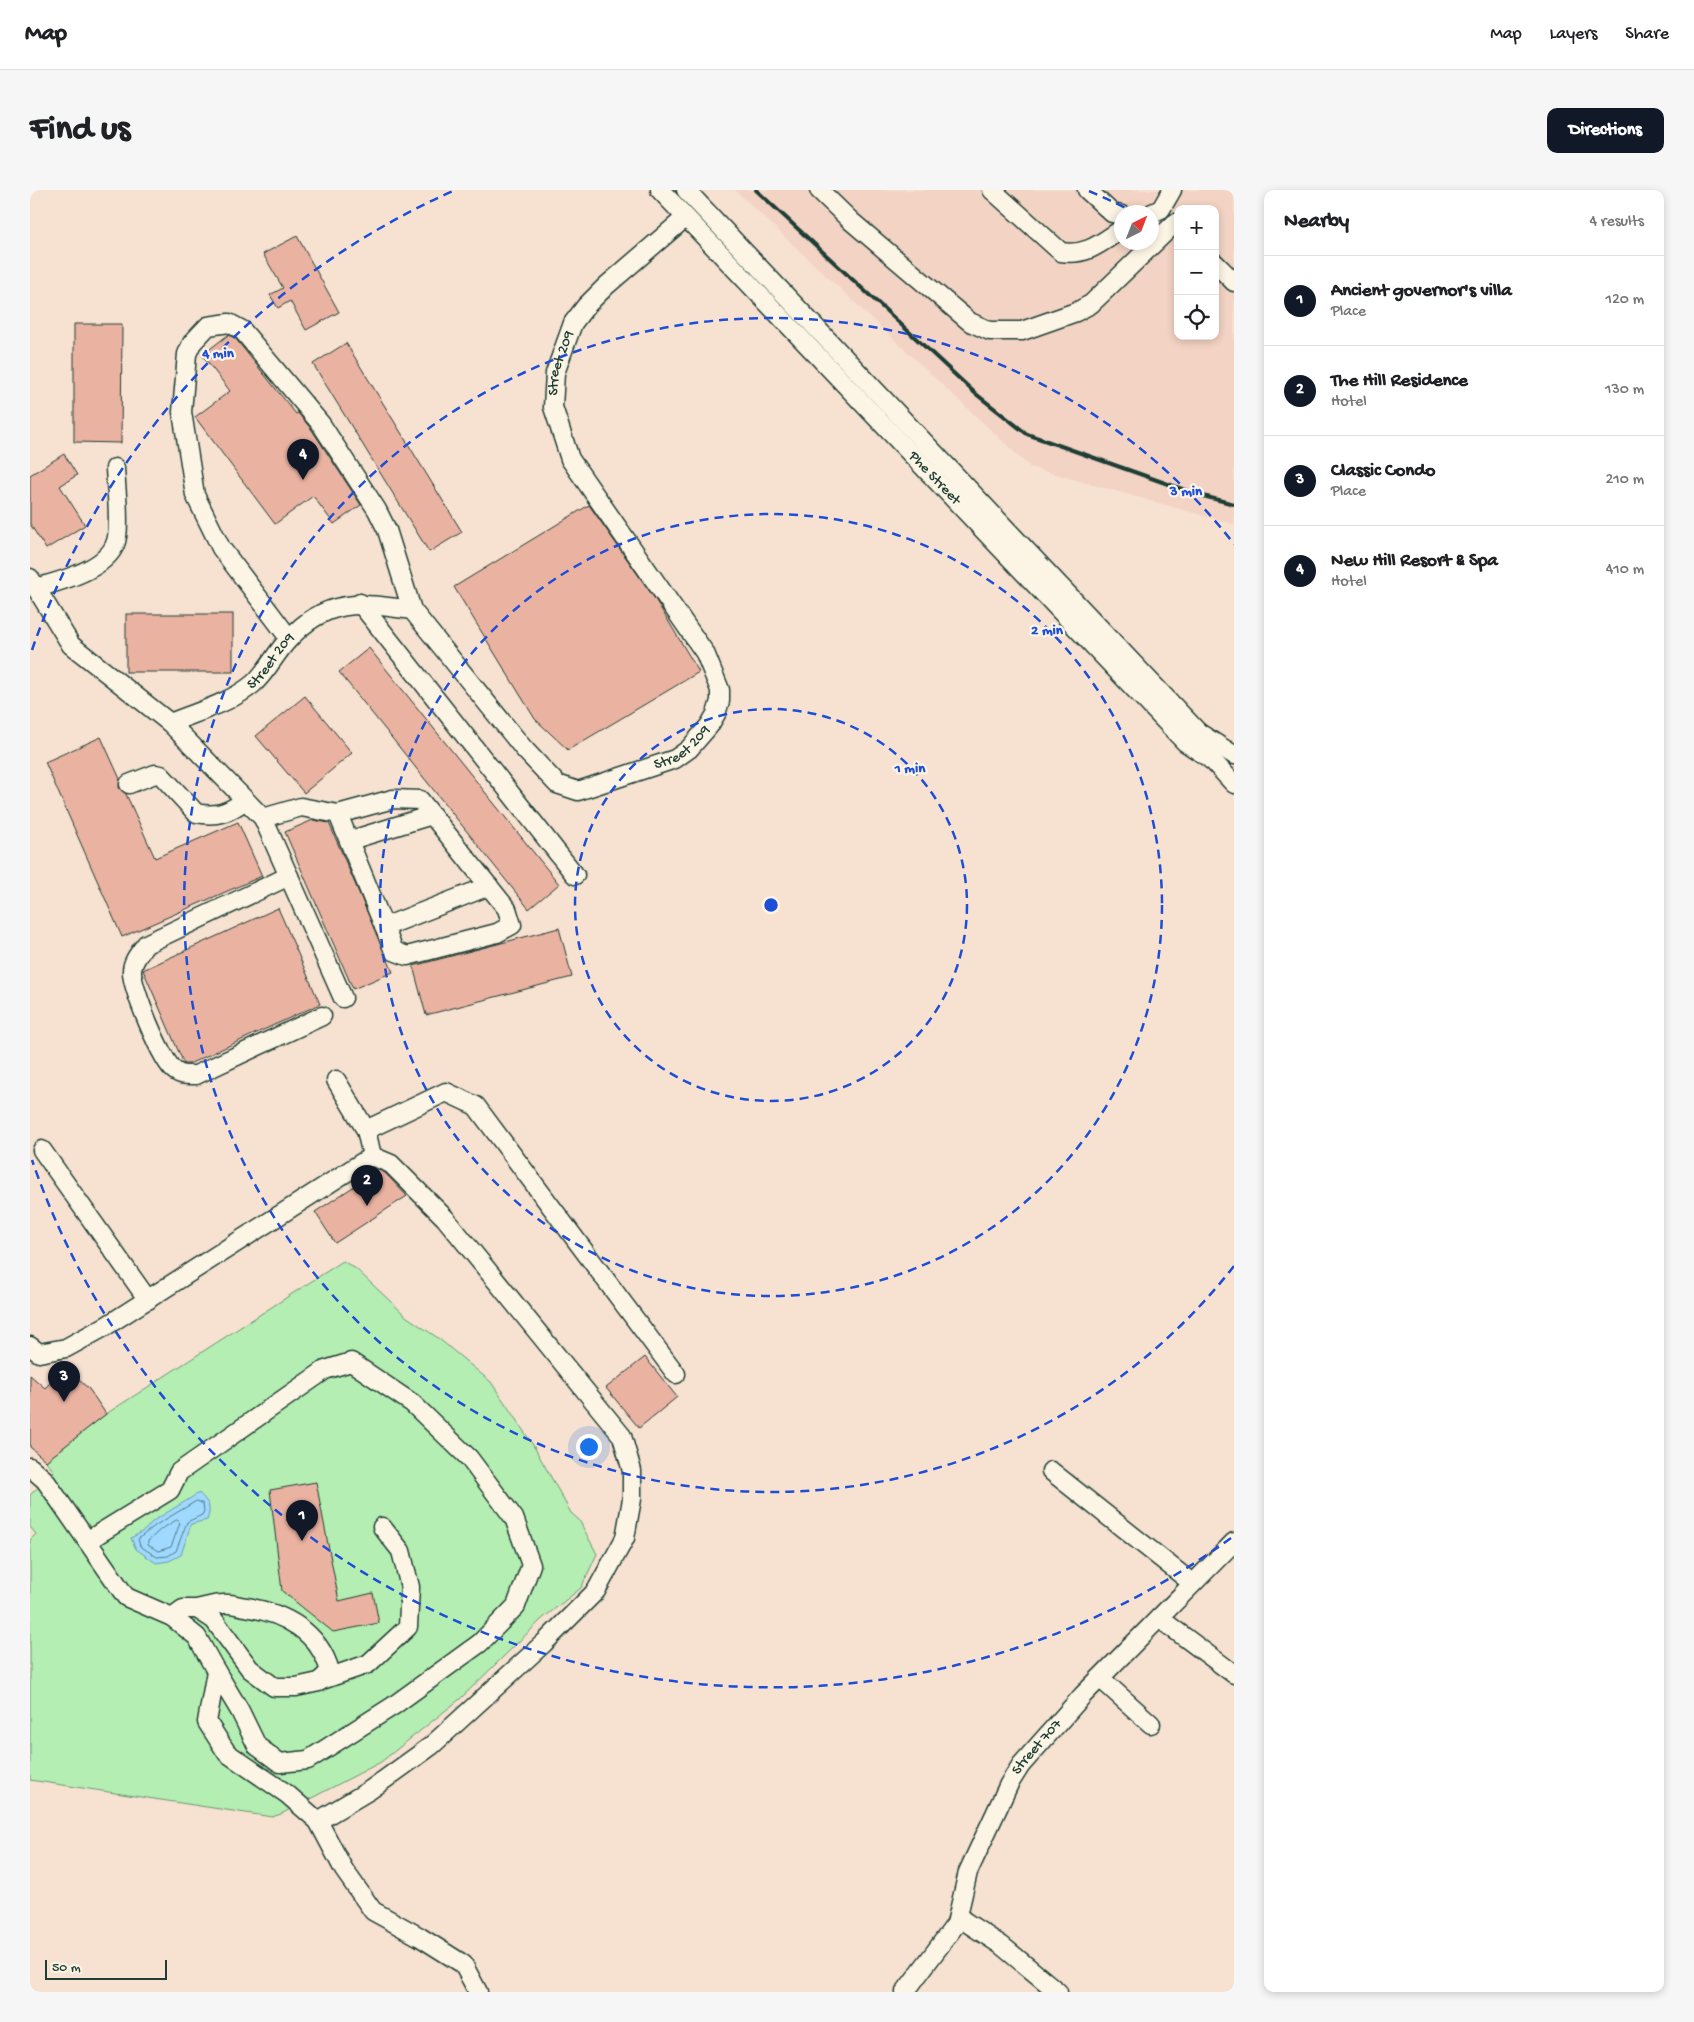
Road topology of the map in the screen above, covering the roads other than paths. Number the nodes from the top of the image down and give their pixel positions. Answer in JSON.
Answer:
{"nodes":[{"id":1,"x":660,"y":190,"type":"edge"},
{"id":2,"x":686,"y":190,"type":"edge"},
{"id":3,"x":819,"y":190,"type":"edge"},
{"id":4,"x":992,"y":190,"type":"edge"},
{"id":5,"x":1087,"y":190,"type":"edge"},
{"id":6,"x":1172,"y":190,"type":"edge"},
{"id":7,"x":1159,"y":207,"type":"edge"},
{"id":8,"x":1114,"y":213,"type":"edge"},
{"id":9,"x":1159,"y":213,"type":"edge"},
{"id":10,"x":685,"y":218,"type":"junction"},
{"id":11,"x":1174,"y":223,"type":"edge"},
{"id":12,"x":1174,"y":226,"type":"edge"},
{"id":13,"x":1114,"y":235,"type":"edge"},
{"id":14,"x":1219,"y":267,"type":"edge"},
{"id":15,"x":1234,"y":282,"type":"edge"},
{"id":16,"x":115,"y":468,"type":"dead end"},
{"id":17,"x":33,"y":583,"type":"edge"},
{"id":18,"x":360,"y":603,"type":"junction"},
{"id":19,"x":412,"y":610,"type":"junction"},
{"id":20,"x":289,"y":638,"type":"junction"},
{"id":21,"x":170,"y":723,"type":"junction"},
{"id":22,"x":1197,"y":731,"type":"junction"},
{"id":23,"x":1234,"y":755,"type":"edge"},
{"id":24,"x":1212,"y":760,"type":"junction"},
{"id":25,"x":130,"y":784,"type":"dead end"},
{"id":26,"x":1234,"y":784,"type":"edge"},
{"id":27,"x":245,"y":800,"type":"junction"},
{"id":28,"x":338,"y":814,"type":"junction"},
{"id":29,"x":432,"y":815,"type":"junction"},
{"id":30,"x":263,"y":818,"type":"junction"},
{"id":31,"x":351,"y":840,"type":"junction"},
{"id":32,"x":575,"y":875,"type":"dead end"},
{"id":33,"x":289,"y":876,"type":"junction"},
{"id":34,"x":489,"y":886,"type":"junction"},
{"id":35,"x":384,"y":927,"type":"junction"},
{"id":36,"x":342,"y":998,"type":"dead end"},
{"id":37,"x":322,"y":1016,"type":"dead end"},
{"id":38,"x":336,"y":1080,"type":"dead end"},
{"id":39,"x":366,"y":1130,"type":"junction"},
{"id":40,"x":42,"y":1150,"type":"dead end"},
{"id":41,"x":372,"y":1156,"type":"junction"},
{"id":42,"x":148,"y":1300,"type":"junction"},
{"id":43,"x":30,"y":1346,"type":"edge"},
{"id":44,"x":676,"y":1374,"type":"dead end"},
{"id":45,"x":30,"y":1467,"type":"edge"},
{"id":46,"x":1052,"y":1471,"type":"dead end"},
{"id":47,"x":382,"y":1527,"type":"dead end"},
{"id":48,"x":87,"y":1542,"type":"junction"},
{"id":49,"x":1232,"y":1547,"type":"edge"},
{"id":50,"x":1192,"y":1584,"type":"junction"},
{"id":51,"x":197,"y":1609,"type":"junction"},
{"id":52,"x":172,"y":1617,"type":"junction"},
{"id":53,"x":1159,"y":1618,"type":"junction"},
{"id":54,"x":216,"y":1671,"type":"junction"},
{"id":55,"x":1234,"y":1674,"type":"edge"},
{"id":56,"x":1100,"y":1678,"type":"junction"},
{"id":57,"x":319,"y":1682,"type":"junction"},
{"id":58,"x":1151,"y":1724,"type":"dead end"},
{"id":59,"x":318,"y":1821,"type":"junction"},
{"id":60,"x":958,"y":1917,"type":"junction"},
{"id":61,"x":478,"y":1992,"type":"edge"},
{"id":62,"x":905,"y":1992,"type":"edge"},
{"id":63,"x":1058,"y":1992,"type":"edge"}],
"edges":[{"from":1,"to":10,"type":"street","name":"Phe Street"},
{"from":2,"to":22,"type":"street","name":"Phe Street"},
{"from":3,"to":12,"type":"street"},
{"from":4,"to":13,"type":"street"},
{"from":5,"to":8,"type":"street"},
{"from":6,"to":7,"type":"street"},
{"from":9,"to":11,"type":"street"},
{"from":10,"to":19,"type":"street","name":"Street 209"},
{"from":10,"to":24,"type":"street","name":"Phe Street"},
{"from":14,"to":15,"type":"street"},
{"from":16,"to":17,"type":"street"},
{"from":17,"to":21,"type":"street"},
{"from":18,"to":19,"type":"street","name":"Street 209"},
{"from":18,"to":20,"type":"street","name":"Street 209"},
{"from":18,"to":32,"type":"street"},
{"from":19,"to":20,"type":"street"},
{"from":20,"to":21,"type":"street","name":"Street 209"},
{"from":21,"to":27,"type":"street"},
{"from":22,"to":23,"type":"street"},
{"from":22,"to":24,"type":"street","name":"Phe Street"},
{"from":24,"to":26,"type":"street","name":"Phe Street"},
{"from":25,"to":27,"type":"street"},
{"from":27,"to":30,"type":"street"},
{"from":28,"to":29,"type":"street"},
{"from":28,"to":30,"type":"street"},
{"from":28,"to":31,"type":"street"},
{"from":29,"to":31,"type":"street"},
{"from":29,"to":34,"type":"street"},
{"from":30,"to":33,"type":"street"},
{"from":31,"to":35,"type":"street"},
{"from":33,"to":36,"type":"street"},
{"from":33,"to":37,"type":"street"},
{"from":34,"to":35,"type":"street"},
{"from":34,"to":35,"type":"street"},
{"from":38,"to":39,"type":"street"},
{"from":39,"to":41,"type":"street"},
{"from":39,"to":44,"type":"street"},
{"from":40,"to":42,"type":"street"},
{"from":41,"to":42,"type":"street"},
{"from":41,"to":59,"type":"street"},
{"from":42,"to":43,"type":"street"},
{"from":45,"to":48,"type":"street"},
{"from":46,"to":50,"type":"street"},
{"from":47,"to":57,"type":"street"},
{"from":48,"to":52,"type":"street"},
{"from":48,"to":54,"type":"street"},
{"from":49,"to":50,"type":"street","name":"Street 707"},
{"from":50,"to":53,"type":"street","name":"Street 707"},
{"from":51,"to":52,"type":"street"},
{"from":51,"to":57,"type":"street"},
{"from":51,"to":57,"type":"street"},
{"from":52,"to":54,"type":"street"},
{"from":53,"to":55,"type":"street"},
{"from":53,"to":56,"type":"street","name":"Street 707"},
{"from":54,"to":59,"type":"street"},
{"from":56,"to":58,"type":"street"},
{"from":56,"to":60,"type":"street","name":"Street 707"},
{"from":59,"to":61,"type":"street"},
{"from":60,"to":62,"type":"street","name":"Street 707"},
{"from":60,"to":63,"type":"street"}]}
